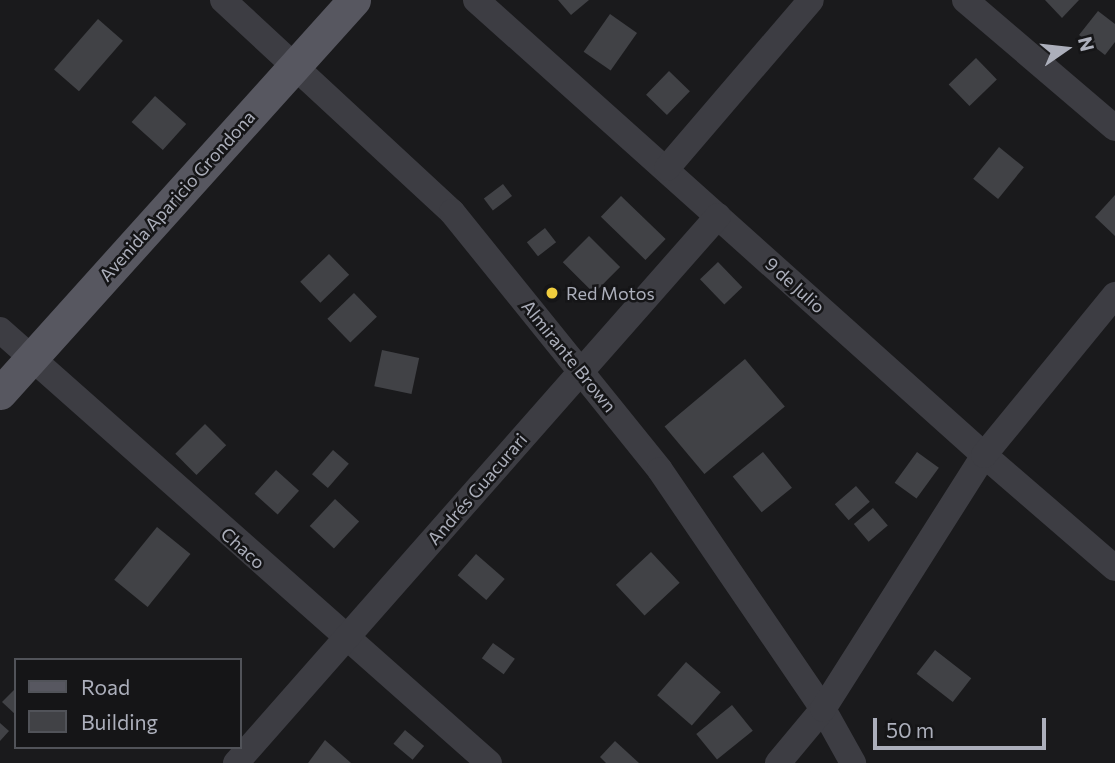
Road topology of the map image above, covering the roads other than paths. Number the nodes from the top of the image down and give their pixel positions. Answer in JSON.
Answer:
{"nodes":[{"id":1,"x":223,"y":0,"type":"edge"},
{"id":2,"x":354,"y":0,"type":"edge"},
{"id":3,"x":476,"y":0,"type":"edge"},
{"id":4,"x":811,"y":0,"type":"edge"},
{"id":5,"x":965,"y":0,"type":"edge"},
{"id":6,"x":295,"y":67,"type":"junction"},
{"id":7,"x":1115,"y":128,"type":"edge"},
{"id":8,"x":667,"y":168,"type":"junction"},
{"id":9,"x":718,"y":216,"type":"junction"},
{"id":10,"x":1115,"y":295,"type":"edge"},
{"id":11,"x":0,"y":330,"type":"edge"},
{"id":12,"x":30,"y":359,"type":"junction"},
{"id":13,"x":581,"y":370,"type":"junction"},
{"id":14,"x":0,"y":393,"type":"edge"},
{"id":15,"x":984,"y":455,"type":"junction"},
{"id":16,"x":1115,"y":568,"type":"edge"},
{"id":17,"x":346,"y":639,"type":"junction"},
{"id":18,"x":823,"y":709,"type":"junction"},
{"id":19,"x":236,"y":763,"type":"edge"},
{"id":20,"x":489,"y":763,"type":"edge"},
{"id":21,"x":778,"y":763,"type":"edge"},
{"id":22,"x":853,"y":763,"type":"edge"}],
"edges":[{"from":1,"to":6,"type":"street","name":"Almirante Brown"},
{"from":2,"to":6,"type":"main road","name":"Avenida Aparicio Grondona"},
{"from":3,"to":8,"type":"street","name":"9 de Julio"},
{"from":4,"to":8,"type":"street"},
{"from":5,"to":7,"type":"street"},
{"from":6,"to":12,"type":"main road","name":"Avenida Aparicio Grondona"},
{"from":6,"to":13,"type":"street","name":"Almirante Brown"},
{"from":8,"to":9,"type":"street","name":"9 de Julio"},
{"from":9,"to":13,"type":"street","name":"Andrés Guacurari"},
{"from":9,"to":15,"type":"street","name":"9 de Julio"},
{"from":10,"to":15,"type":"street"},
{"from":11,"to":12,"type":"street","name":"Chaco"},
{"from":12,"to":14,"type":"main road","name":"Avenida Aparicio Grondona"},
{"from":12,"to":17,"type":"street","name":"Chaco"},
{"from":13,"to":17,"type":"street","name":"Andrés Guacurari"},
{"from":13,"to":18,"type":"street","name":"Almirante Brown"},
{"from":15,"to":16,"type":"street","name":"9 de Julio"},
{"from":15,"to":18,"type":"street"},
{"from":17,"to":19,"type":"street","name":"Andrés Guacurari"},
{"from":17,"to":20,"type":"street","name":"Chaco"},
{"from":18,"to":21,"type":"street"},
{"from":18,"to":22,"type":"street","name":"Almirante Brown"}]}
